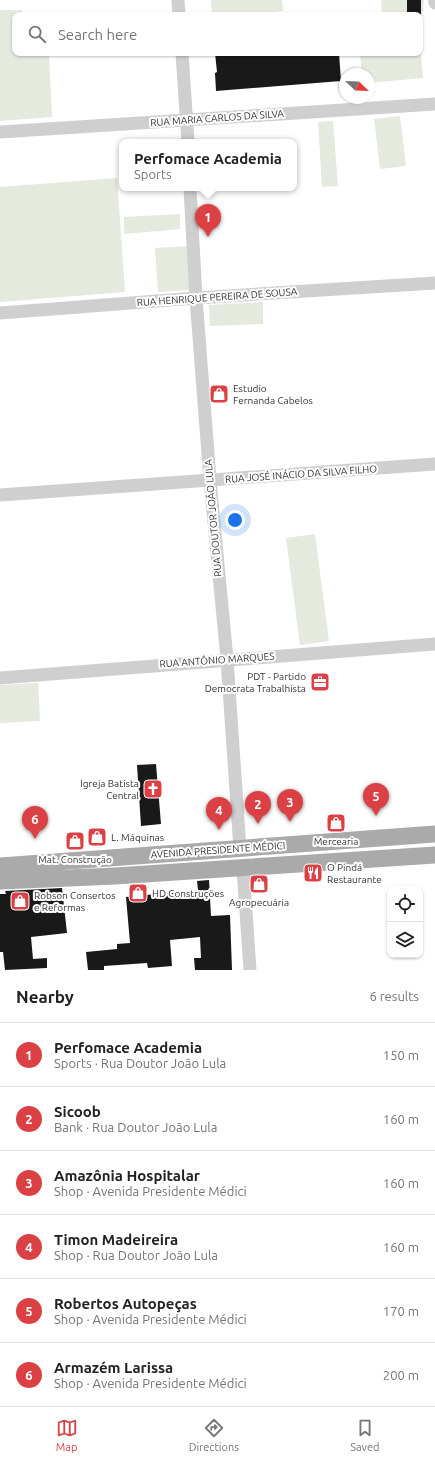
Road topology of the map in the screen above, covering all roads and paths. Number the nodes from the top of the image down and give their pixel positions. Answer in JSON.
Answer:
{"nodes":[{"id":1,"x":178,"y":0,"type":"edge"},
{"id":2,"x":179,"y":12,"type":"edge"},
{"id":3,"x":182,"y":56,"type":"edge"},
{"id":4,"x":435,"y":104,"type":"edge"},
{"id":5,"x":186,"y":120,"type":"junction"},
{"id":6,"x":0,"y":132,"type":"edge"},
{"id":7,"x":188,"y":139,"type":"edge"},
{"id":8,"x":190,"y":191,"type":"edge"},
{"id":9,"x":435,"y":283,"type":"edge"},
{"id":10,"x":196,"y":298,"type":"junction"},
{"id":11,"x":0,"y":313,"type":"edge"},
{"id":12,"x":435,"y":464,"type":"edge"},
{"id":13,"x":210,"y":480,"type":"junction"},
{"id":14,"x":0,"y":495,"type":"edge"},
{"id":15,"x":435,"y":644,"type":"edge"},
{"id":16,"x":227,"y":660,"type":"junction"},
{"id":17,"x":0,"y":678,"type":"edge"},
{"id":18,"x":435,"y":834,"type":"edge"},
{"id":19,"x":240,"y":849,"type":"junction"},
{"id":20,"x":435,"y":856,"type":"edge"},
{"id":21,"x":114,"y":858,"type":"junction"},
{"id":22,"x":0,"y":866,"type":"edge"},
{"id":23,"x":243,"y":868,"type":"junction"},
{"id":24,"x":115,"y":876,"type":"junction"},
{"id":25,"x":0,"y":882,"type":"edge"},
{"id":26,"x":250,"y":970,"type":"edge"}],
"edges":[{"from":1,"to":2,"type":"street"},
{"from":3,"to":5,"type":"street"},
{"from":4,"to":5,"type":"street","name":"RUA MARIA CARLOS DA SILVA"},
{"from":5,"to":6,"type":"street","name":"RUA MARIA CARLOS DA SILVA"},
{"from":5,"to":7,"type":"street"},
{"from":8,"to":10,"type":"street","name":"RUA DOUTOR JOÃO LULA"},
{"from":9,"to":10,"type":"street","name":"RUA HENRIQUE PEREIRA DE SOUSA"},
{"from":10,"to":11,"type":"street","name":"RUA HENRIQUE PEREIRA DE SOUSA"},
{"from":10,"to":13,"type":"street","name":"RUA DOUTOR JOÃO LULA"},
{"from":12,"to":13,"type":"street","name":"RUA JOSÉ INÁCIO DA SILVA FILHO"},
{"from":13,"to":14,"type":"street","name":"RUA JOSÉ INÁCIO DA SILVA FILHO"},
{"from":13,"to":16,"type":"street","name":"RUA DOUTOR JOÃO LULA"},
{"from":15,"to":16,"type":"street","name":"RUA ANTÔNIO MARQUES"},
{"from":16,"to":17,"type":"street","name":"RUA ANTÔNIO MARQUES"},
{"from":16,"to":19,"type":"street","name":"RUA DOUTOR JOÃO LULA"},
{"from":18,"to":19,"type":"main road","name":"AVENIDA PRESIDENTE MÉDICI"},
{"from":19,"to":21,"type":"main road","name":"AVENIDA PRESIDENTE MÉDICI"},
{"from":20,"to":23,"type":"main road","name":"AVENIDA PRESIDENTE MÉDICI"},
{"from":21,"to":22,"type":"main road","name":"AVENIDA PRESIDENTE MÉDICI"},
{"from":21,"to":24,"type":"main road"},
{"from":23,"to":24,"type":"main road","name":"AVENIDA PRESIDENTE MÉDICI"},
{"from":23,"to":26,"type":"street"},
{"from":24,"to":25,"type":"main road","name":"AVENIDA PRESIDENTE MÉDICI"}]}
